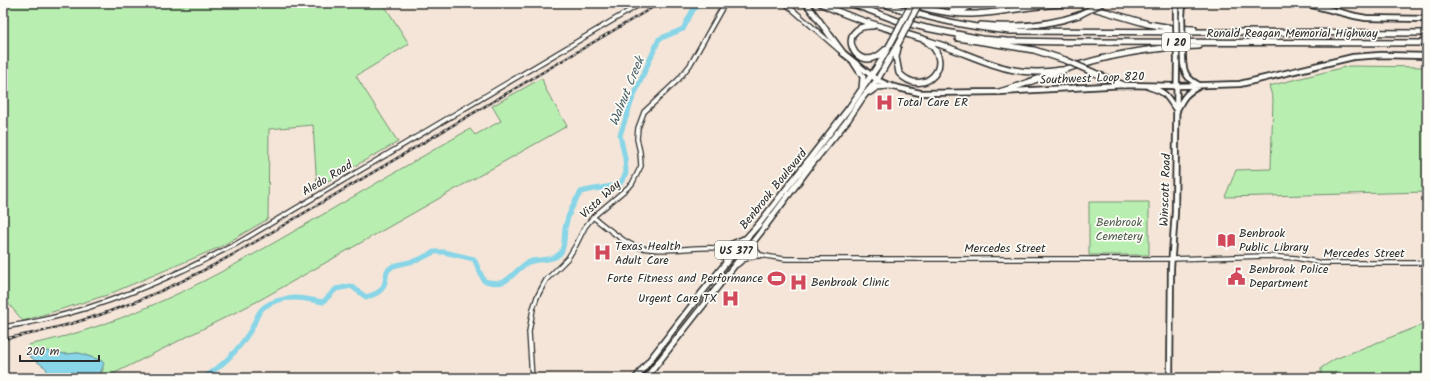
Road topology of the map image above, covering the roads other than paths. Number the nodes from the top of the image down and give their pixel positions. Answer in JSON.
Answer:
{"nodes":[{"id":1,"x":642,"y":3,"type":"edge"},
{"id":2,"x":725,"y":3,"type":"edge"},
{"id":3,"x":785,"y":3,"type":"edge"},
{"id":4,"x":806,"y":3,"type":"edge"},
{"id":5,"x":820,"y":3,"type":"edge"},
{"id":6,"x":850,"y":3,"type":"edge"},
{"id":7,"x":881,"y":3,"type":"edge"},
{"id":8,"x":908,"y":3,"type":"edge"},
{"id":9,"x":912,"y":3,"type":"edge"},
{"id":10,"x":919,"y":3,"type":"edge"},
{"id":11,"x":974,"y":3,"type":"edge"},
{"id":12,"x":1102,"y":3,"type":"edge"},
{"id":13,"x":1176,"y":3,"type":"edge"},
{"id":14,"x":1183,"y":3,"type":"edge"},
{"id":15,"x":1304,"y":3,"type":"edge"},
{"id":16,"x":1077,"y":4,"type":"edge"},
{"id":17,"x":935,"y":11,"type":"junction"},
{"id":18,"x":1427,"y":19,"type":"edge"},
{"id":19,"x":946,"y":22,"type":"junction"},
{"id":20,"x":880,"y":26,"type":"junction"},
{"id":21,"x":926,"y":28,"type":"junction"},
{"id":22,"x":1207,"y":32,"type":"junction"},
{"id":23,"x":1427,"y":33,"type":"edge"},
{"id":24,"x":923,"y":39,"type":"junction"},
{"id":25,"x":892,"y":42,"type":"junction"},
{"id":26,"x":899,"y":43,"type":"junction"},
{"id":27,"x":1213,"y":43,"type":"junction"},
{"id":28,"x":1427,"y":43,"type":"edge"},
{"id":29,"x":843,"y":53,"type":"junction"},
{"id":30,"x":1427,"y":56,"type":"edge"},
{"id":31,"x":854,"y":63,"type":"junction"},
{"id":32,"x":1061,"y":70,"type":"junction"},
{"id":33,"x":871,"y":76,"type":"junction"},
{"id":34,"x":877,"y":80,"type":"junction"},
{"id":35,"x":1124,"y":85,"type":"junction"},
{"id":36,"x":1143,"y":85,"type":"junction"},
{"id":37,"x":1201,"y":85,"type":"junction"},
{"id":38,"x":890,"y":86,"type":"junction"},
{"id":39,"x":1177,"y":86,"type":"junction"},
{"id":40,"x":862,"y":90,"type":"junction"},
{"id":41,"x":999,"y":92,"type":"junction"},
{"id":42,"x":863,"y":97,"type":"junction"},
{"id":43,"x":1177,"y":112,"type":"junction"},
{"id":44,"x":807,"y":167,"type":"junction"},
{"id":45,"x":593,"y":217,"type":"junction"},
{"id":46,"x":747,"y":238,"type":"junction"},
{"id":47,"x":753,"y":242,"type":"junction"},
{"id":48,"x":720,"y":248,"type":"junction"},
{"id":49,"x":736,"y":251,"type":"junction"},
{"id":50,"x":744,"y":252,"type":"junction"},
{"id":51,"x":758,"y":255,"type":"junction"},
{"id":52,"x":1171,"y":259,"type":"junction"},
{"id":53,"x":1427,"y":263,"type":"edge"},
{"id":54,"x":726,"y":264,"type":"junction"},
{"id":55,"x":731,"y":268,"type":"junction"},
{"id":56,"x":3,"y":327,"type":"edge"},
{"id":57,"x":532,"y":378,"type":"edge"},
{"id":58,"x":636,"y":378,"type":"edge"},
{"id":59,"x":646,"y":378,"type":"edge"},
{"id":60,"x":1170,"y":378,"type":"edge"}],
"edges":[{"from":1,"to":56,"type":"street","name":"Aledo Road"},
{"from":2,"to":45,"type":"street","name":"Vista Way"},
{"from":3,"to":29,"type":"street","name":"Southwest Loop 820"},
{"from":4,"to":29,"type":"highway"},
{"from":5,"to":20,"type":"highway"},
{"from":6,"to":21,"type":"highway","name":"Ronald Reagan Memorial Highway","number":"I 20"},
{"from":7,"to":19,"type":"highway","name":"Ronald Reagan Memorial Highway","number":"I 20"},
{"from":8,"to":17,"type":"highway"},
{"from":9,"to":25,"type":"highway","name":"Benbrook Boulevard","number":"US 377","bridge":true},
{"from":10,"to":26,"type":"highway","name":"Benbrook Boulevard","number":"US 377","bridge":true},
{"from":11,"to":17,"type":"highway"},
{"from":12,"to":19,"type":"highway","bridge":true},
{"from":13,"to":39,"type":"main road","name":"Winscott Road","bridge":true},
{"from":14,"to":37,"type":"main road","bridge":true},
{"from":15,"to":18,"type":"main road"},
{"from":16,"to":17,"type":"highway"},
{"from":16,"to":22,"type":"highway"},
{"from":19,"to":22,"type":"highway","name":"Ronald Reagan Memorial Highway","number":"I 20"},
{"from":20,"to":24,"type":"highway"},
{"from":20,"to":25,"type":"highway"},
{"from":21,"to":27,"type":"highway","name":"Ronald Reagan Memorial Highway","number":"I 20"},
{"from":21,"to":35,"type":"highway","bridge":true},
{"from":22,"to":23,"type":"highway","name":"Ronald Reagan Memorial Highway","number":"I 20"},
{"from":24,"to":26,"type":"highway"},
{"from":24,"to":32,"type":"highway"},
{"from":25,"to":33,"type":"highway","name":"Benbrook Boulevard","number":"US 377"},
{"from":26,"to":34,"type":"highway","name":"Benbrook Boulevard","number":"US 377"},
{"from":27,"to":28,"type":"highway","name":"Ronald Reagan Memorial Highway","number":"I 20"},
{"from":27,"to":32,"type":"highway"},
{"from":29,"to":31,"type":"main road","name":"Southwest Loop 820"},
{"from":30,"to":37,"type":"main road","name":"Southwest Loop 820"},
{"from":31,"to":33,"type":"main road","name":"Southwest Loop 820"},
{"from":31,"to":40,"type":"highway"},
{"from":32,"to":41,"type":"highway"},
{"from":33,"to":34,"type":"main road","name":"Southwest Loop 820"},
{"from":33,"to":40,"type":"highway","name":"Benbrook Boulevard","number":"US 377"},
{"from":34,"to":38,"type":"main road","name":"Southwest Loop 820"},
{"from":34,"to":42,"type":"highway","name":"Benbrook Boulevard","number":"US 377"},
{"from":35,"to":36,"type":"main road","name":"Southwest Loop 820"},
{"from":35,"to":41,"type":"main road","name":"Southwest Loop 820"},
{"from":36,"to":39,"type":"main road","name":"Southwest Loop 820"},
{"from":36,"to":43,"type":"main road"},
{"from":37,"to":39,"type":"main road","name":"Southwest Loop 820"},
{"from":37,"to":43,"type":"main road"},
{"from":38,"to":41,"type":"main road","name":"Southwest Loop 820"},
{"from":38,"to":42,"type":"highway"},
{"from":39,"to":43,"type":"main road","name":"Winscott Road"},
{"from":40,"to":44,"type":"highway","name":"Benbrook Boulevard","number":"US 377"},
{"from":42,"to":44,"type":"highway","name":"Benbrook Boulevard","number":"US 377"},
{"from":43,"to":52,"type":"main road","name":"Winscott Road"},
{"from":44,"to":46,"type":"highway","name":"Benbrook Boulevard","number":"US 377"},
{"from":44,"to":47,"type":"highway","name":"Benbrook Boulevard","number":"US 377"},
{"from":45,"to":48,"type":"street","name":"Mercedes Street"},
{"from":45,"to":57,"type":"street","name":"Vista Way"},
{"from":46,"to":48,"type":"highway"},
{"from":46,"to":49,"type":"highway","name":"Benbrook Boulevard","number":"US 377"},
{"from":47,"to":50,"type":"highway","name":"Benbrook Boulevard","number":"US 377"},
{"from":47,"to":51,"type":"highway"},
{"from":48,"to":49,"type":"street","name":"Mercedes Street"},
{"from":48,"to":54,"type":"highway"},
{"from":49,"to":50,"type":"street","name":"Mercedes Street"},
{"from":49,"to":54,"type":"highway","name":"Benbrook Boulevard","number":"US 377"},
{"from":50,"to":51,"type":"street","name":"Mercedes Street"},
{"from":50,"to":55,"type":"highway","name":"Benbrook Boulevard","number":"US 377"},
{"from":51,"to":52,"type":"street","name":"Mercedes Street"},
{"from":51,"to":55,"type":"highway"},
{"from":52,"to":53,"type":"street","name":"Mercedes Street"},
{"from":52,"to":60,"type":"main road","name":"Winscott Road"},
{"from":54,"to":58,"type":"highway","name":"Benbrook Boulevard","number":"US 377"},
{"from":55,"to":59,"type":"highway","name":"Benbrook Boulevard","number":"US 377"}]}
